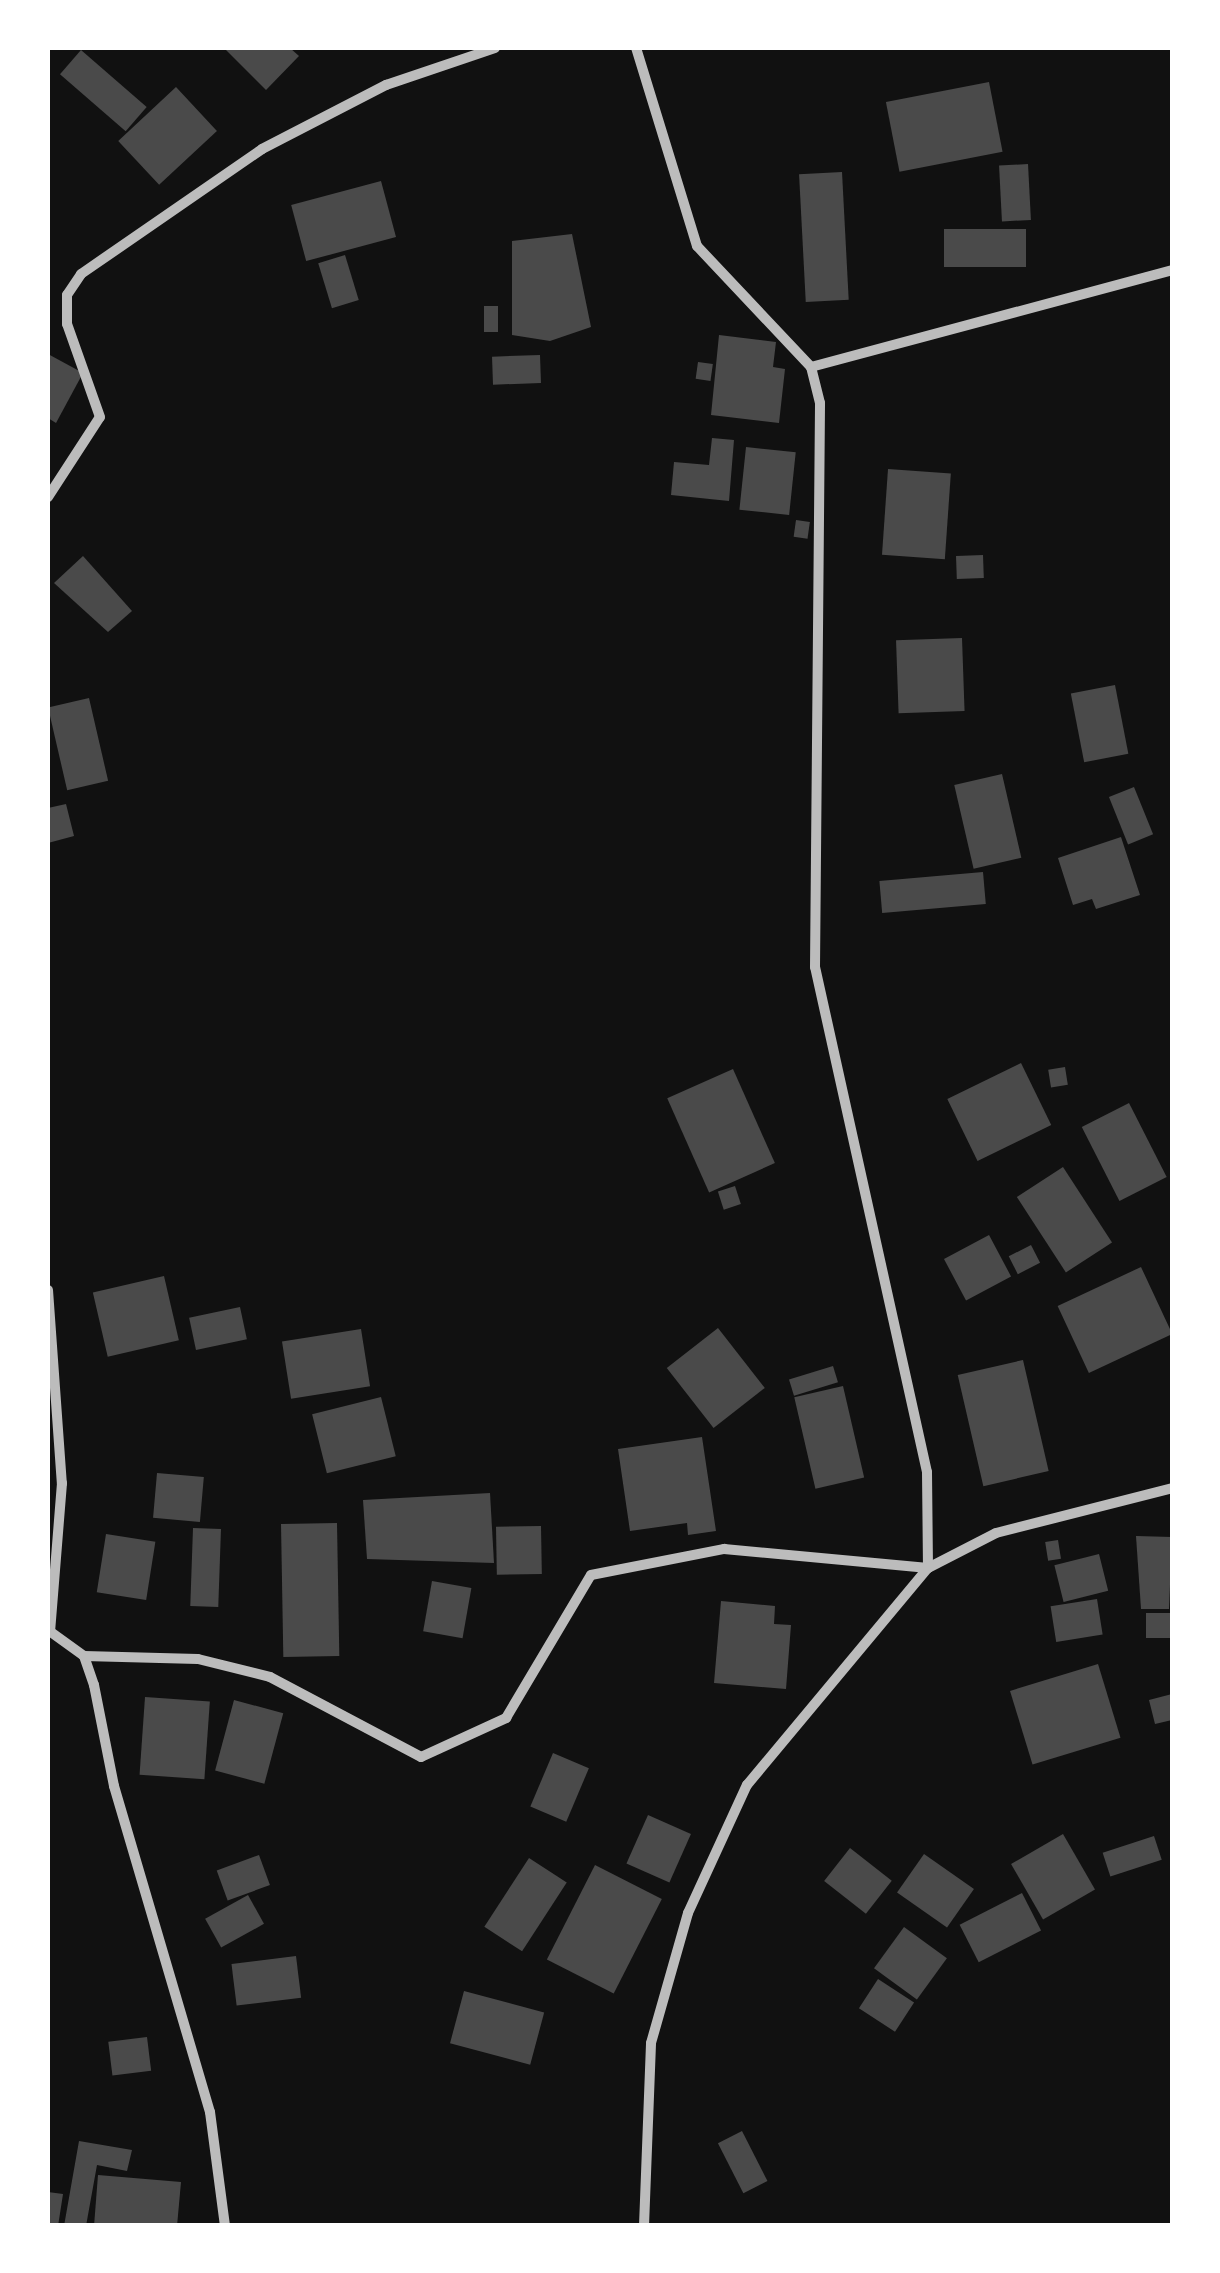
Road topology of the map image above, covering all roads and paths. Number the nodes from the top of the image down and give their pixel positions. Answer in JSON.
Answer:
{"nodes":[{"id":1,"x":495,"y":48,"type":"edge"},
{"id":2,"x":636,"y":48,"type":"edge"},
{"id":3,"x":1172,"y":270,"type":"edge"},
{"id":4,"x":810,"y":367,"type":"junction"},
{"id":5,"x":48,"y":497,"type":"edge"},
{"id":6,"x":48,"y":1290,"type":"edge"},
{"id":7,"x":1172,"y":1488,"type":"edge"},
{"id":8,"x":928,"y":1568,"type":"junction"},
{"id":9,"x":49,"y":1631,"type":"edge"},
{"id":10,"x":84,"y":1656,"type":"junction"},
{"id":11,"x":225,"y":2226,"type":"edge"},
{"id":12,"x":644,"y":2226,"type":"edge"}],
"edges":[{"from":1,"to":5,"type":"street"},
{"from":2,"to":4,"type":"street"},
{"from":3,"to":4,"type":"street"},
{"from":4,"to":8,"type":"street"},
{"from":6,"to":9,"type":"street"},
{"from":7,"to":8,"type":"street"},
{"from":8,"to":10,"type":"street"},
{"from":8,"to":12,"type":"street"},
{"from":9,"to":10,"type":"street"},
{"from":10,"to":11,"type":"street"}]}
